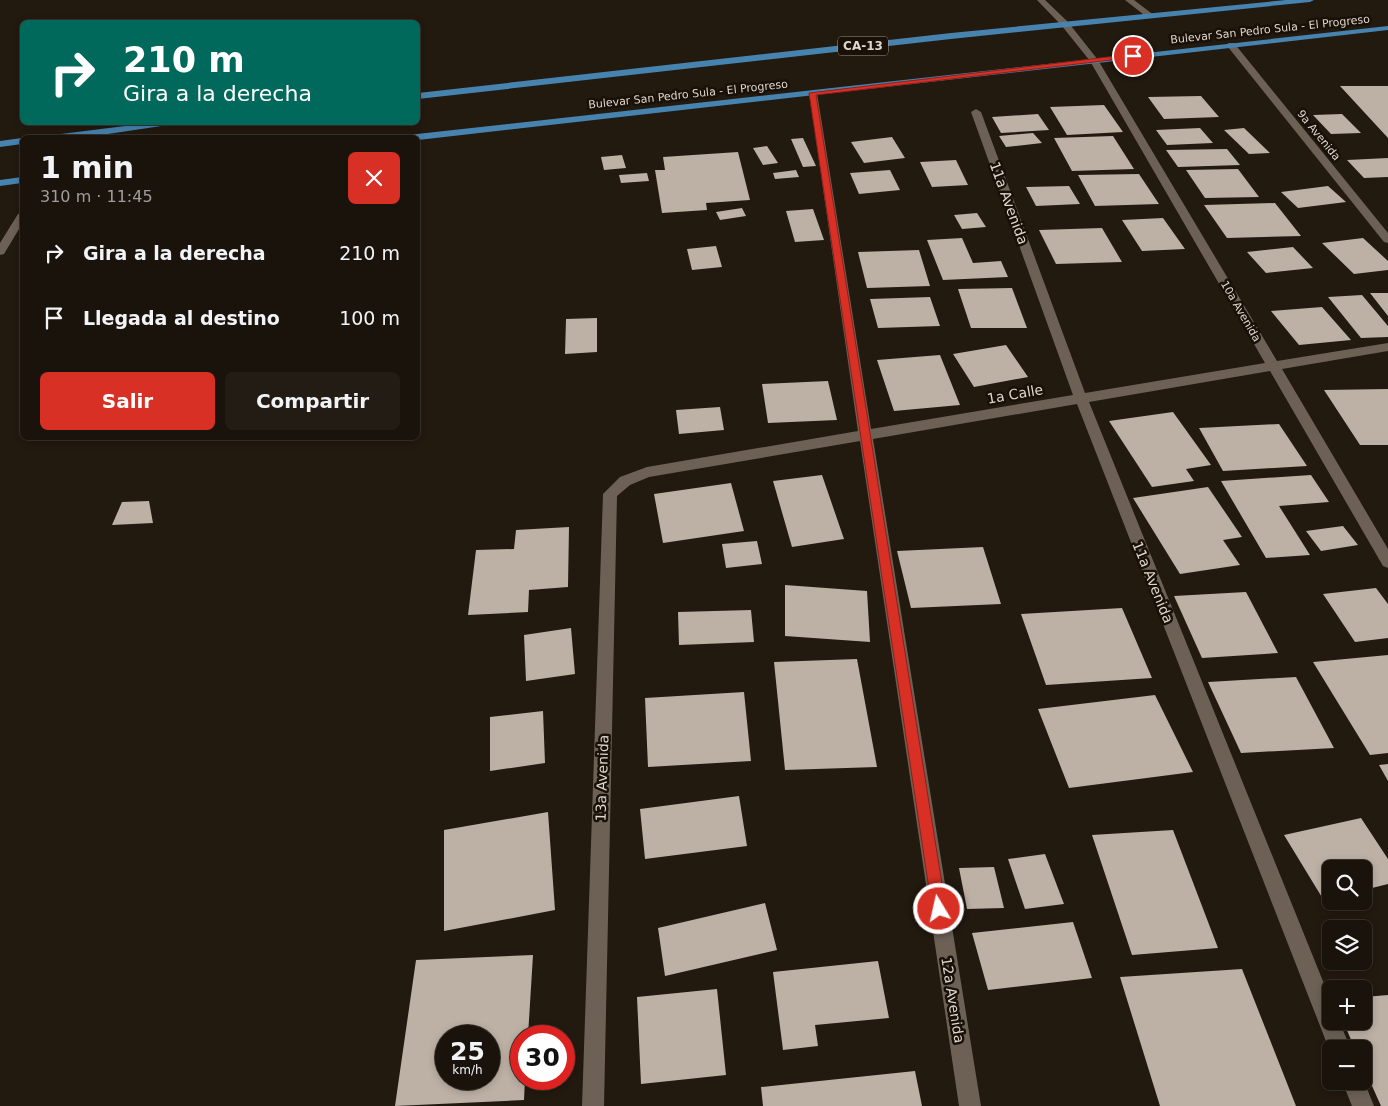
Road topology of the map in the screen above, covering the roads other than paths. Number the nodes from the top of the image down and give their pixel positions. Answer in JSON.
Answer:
{"nodes":[{"id":1,"x":1041,"y":0,"type":"edge"},
{"id":2,"x":1128,"y":0,"type":"edge"},
{"id":3,"x":1310,"y":0,"type":"edge"},
{"id":4,"x":1150,"y":16,"type":"junction"},
{"id":5,"x":1065,"y":24,"type":"junction"},
{"id":6,"x":1388,"y":28,"type":"edge"},
{"id":7,"x":1231,"y":45,"type":"junction"},
{"id":8,"x":1094,"y":60,"type":"junction"},
{"id":9,"x":812,"y":93,"type":"junction"},
{"id":10,"x":420,"y":96,"type":"edge"},
{"id":11,"x":976,"y":112,"type":"dead end"},
{"id":12,"x":159,"y":125,"type":"edge"},
{"id":13,"x":78,"y":135,"type":"edge"},
{"id":14,"x":420,"y":137,"type":"edge"},
{"id":15,"x":20,"y":141,"type":"edge"},
{"id":16,"x":0,"y":144,"type":"edge"},
{"id":17,"x":20,"y":180,"type":"edge"},
{"id":18,"x":0,"y":183,"type":"edge"},
{"id":19,"x":20,"y":219,"type":"edge"},
{"id":20,"x":1388,"y":240,"type":"edge"},
{"id":21,"x":0,"y":252,"type":"edge"},
{"id":22,"x":1388,"y":347,"type":"edge"},
{"id":23,"x":1274,"y":367,"type":"junction"},
{"id":24,"x":1081,"y":399,"type":"junction"},
{"id":25,"x":866,"y":436,"type":"junction"},
{"id":26,"x":647,"y":472,"type":"joint"},
{"id":27,"x":1388,"y":562,"type":"edge"},
{"id":28,"x":1336,"y":1040,"type":"edge"},
{"id":29,"x":1357,"y":1090,"type":"edge"},
{"id":30,"x":593,"y":1106,"type":"edge"},
{"id":31,"x":970,"y":1106,"type":"edge"},
{"id":32,"x":1363,"y":1106,"type":"edge"}],
"edges":[{"from":1,"to":5,"type":"street","name":"10a Avenida"},
{"from":2,"to":4,"type":"street"},
{"from":3,"to":4,"type":"main road","name":"Bulevar San Pedro Sula - El Progreso","number":"CA-13"},
{"from":4,"to":5,"type":"main road","name":"Bulevar San Pedro Sula - El Progreso","number":"CA-13"},
{"from":5,"to":8,"type":"street","name":"10a Avenida"},
{"from":5,"to":10,"type":"main road","name":"Bulevar San Pedro Sula - El Progreso","number":"CA-13"},
{"from":6,"to":7,"type":"main road","name":"Bulevar San Pedro Sula - El Progreso"},
{"from":7,"to":8,"type":"main road","name":"Bulevar San Pedro Sula - El Progreso"},
{"from":7,"to":20,"type":"street","name":"9a Avenida"},
{"from":8,"to":9,"type":"main road","name":"Bulevar San Pedro Sula - El Progreso"},
{"from":8,"to":23,"type":"street","name":"10a Avenida"},
{"from":9,"to":14,"type":"main road","name":"Bulevar San Pedro Sula - El Progreso"},
{"from":9,"to":25,"type":"street","name":"12a Avenida"},
{"from":11,"to":24,"type":"street","name":"11a Avenida"},
{"from":12,"to":13,"type":"main road"},
{"from":15,"to":16,"type":"main road"},
{"from":17,"to":18,"type":"main road"},
{"from":19,"to":21,"type":"street"},
{"from":22,"to":23,"type":"street","name":"1a Calle"},
{"from":23,"to":24,"type":"street","name":"1a Calle"},
{"from":23,"to":27,"type":"street","name":"10a Avenida"},
{"from":24,"to":25,"type":"street","name":"1a Calle"},
{"from":24,"to":28,"type":"street","name":"11a Avenida"},
{"from":25,"to":26,"type":"street","name":"1a Calle"},
{"from":25,"to":31,"type":"street","name":"12a Avenida"},
{"from":26,"to":30,"type":"street","name":"13a Avenida"},
{"from":29,"to":32,"type":"street"}]}
